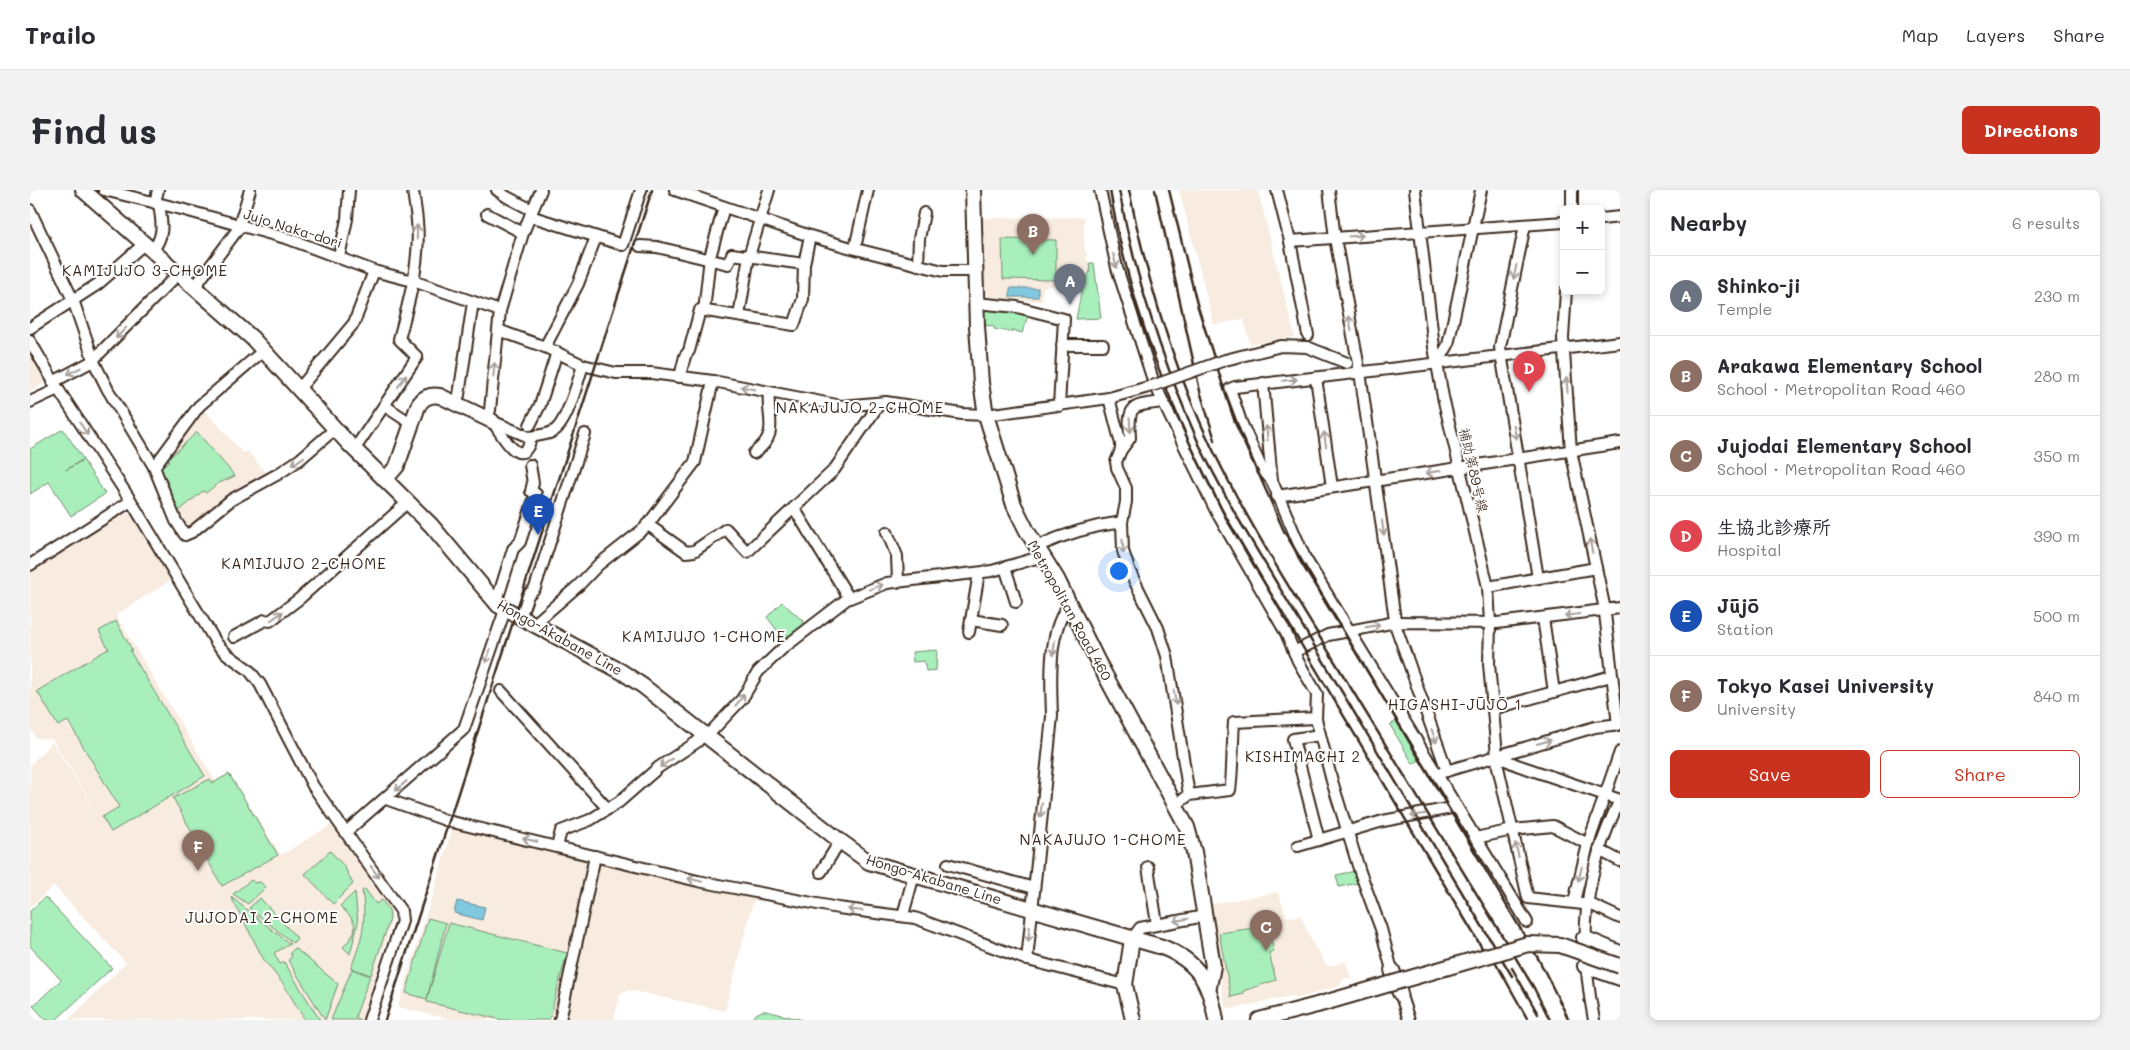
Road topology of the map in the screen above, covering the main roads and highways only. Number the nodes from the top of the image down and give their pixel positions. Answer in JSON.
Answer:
{"nodes":[{"id":1,"x":85,"y":190,"type":"edge"},
{"id":2,"x":972,"y":190,"type":"edge"},
{"id":3,"x":489,"y":420,"type":"road end"},
{"id":4,"x":385,"y":480,"type":"junction"},
{"id":5,"x":1584,"y":938,"type":"road end"},
{"id":6,"x":1132,"y":939,"type":"junction"},
{"id":7,"x":1620,"y":953,"type":"edge"},
{"id":8,"x":1585,"y":966,"type":"road end"},
{"id":9,"x":1620,"y":966,"type":"edge"},
{"id":10,"x":1392,"y":970,"type":"road end"},
{"id":11,"x":1620,"y":978,"type":"edge"},
{"id":12,"x":1208,"y":987,"type":"junction"},
{"id":13,"x":1318,"y":1006,"type":"junction"},
{"id":14,"x":1133,"y":1020,"type":"edge"},
{"id":15,"x":1216,"y":1020,"type":"edge"},
{"id":16,"x":1258,"y":1020,"type":"edge"}],
"edges":[{"from":1,"to":4,"type":"main road","name":"Hongo-Akabane Line"},
{"from":2,"to":12,"type":"main road","name":"Metropolitan Road 460"},
{"from":3,"to":4,"type":"main road"},
{"from":4,"to":6,"type":"main road","name":"Hongo-Akabane Line"},
{"from":5,"to":7,"type":"main road"},
{"from":6,"to":12,"type":"main road","name":"Hongo-Akabane Line"},
{"from":6,"to":14,"type":"main road"},
{"from":8,"to":11,"type":"main road"},
{"from":9,"to":13,"type":"main road","bridge":true},
{"from":10,"to":13,"type":"main road"},
{"from":12,"to":15,"type":"main road","name":"Hongo-Akabane Line"},
{"from":13,"to":16,"type":"main road"}]}
